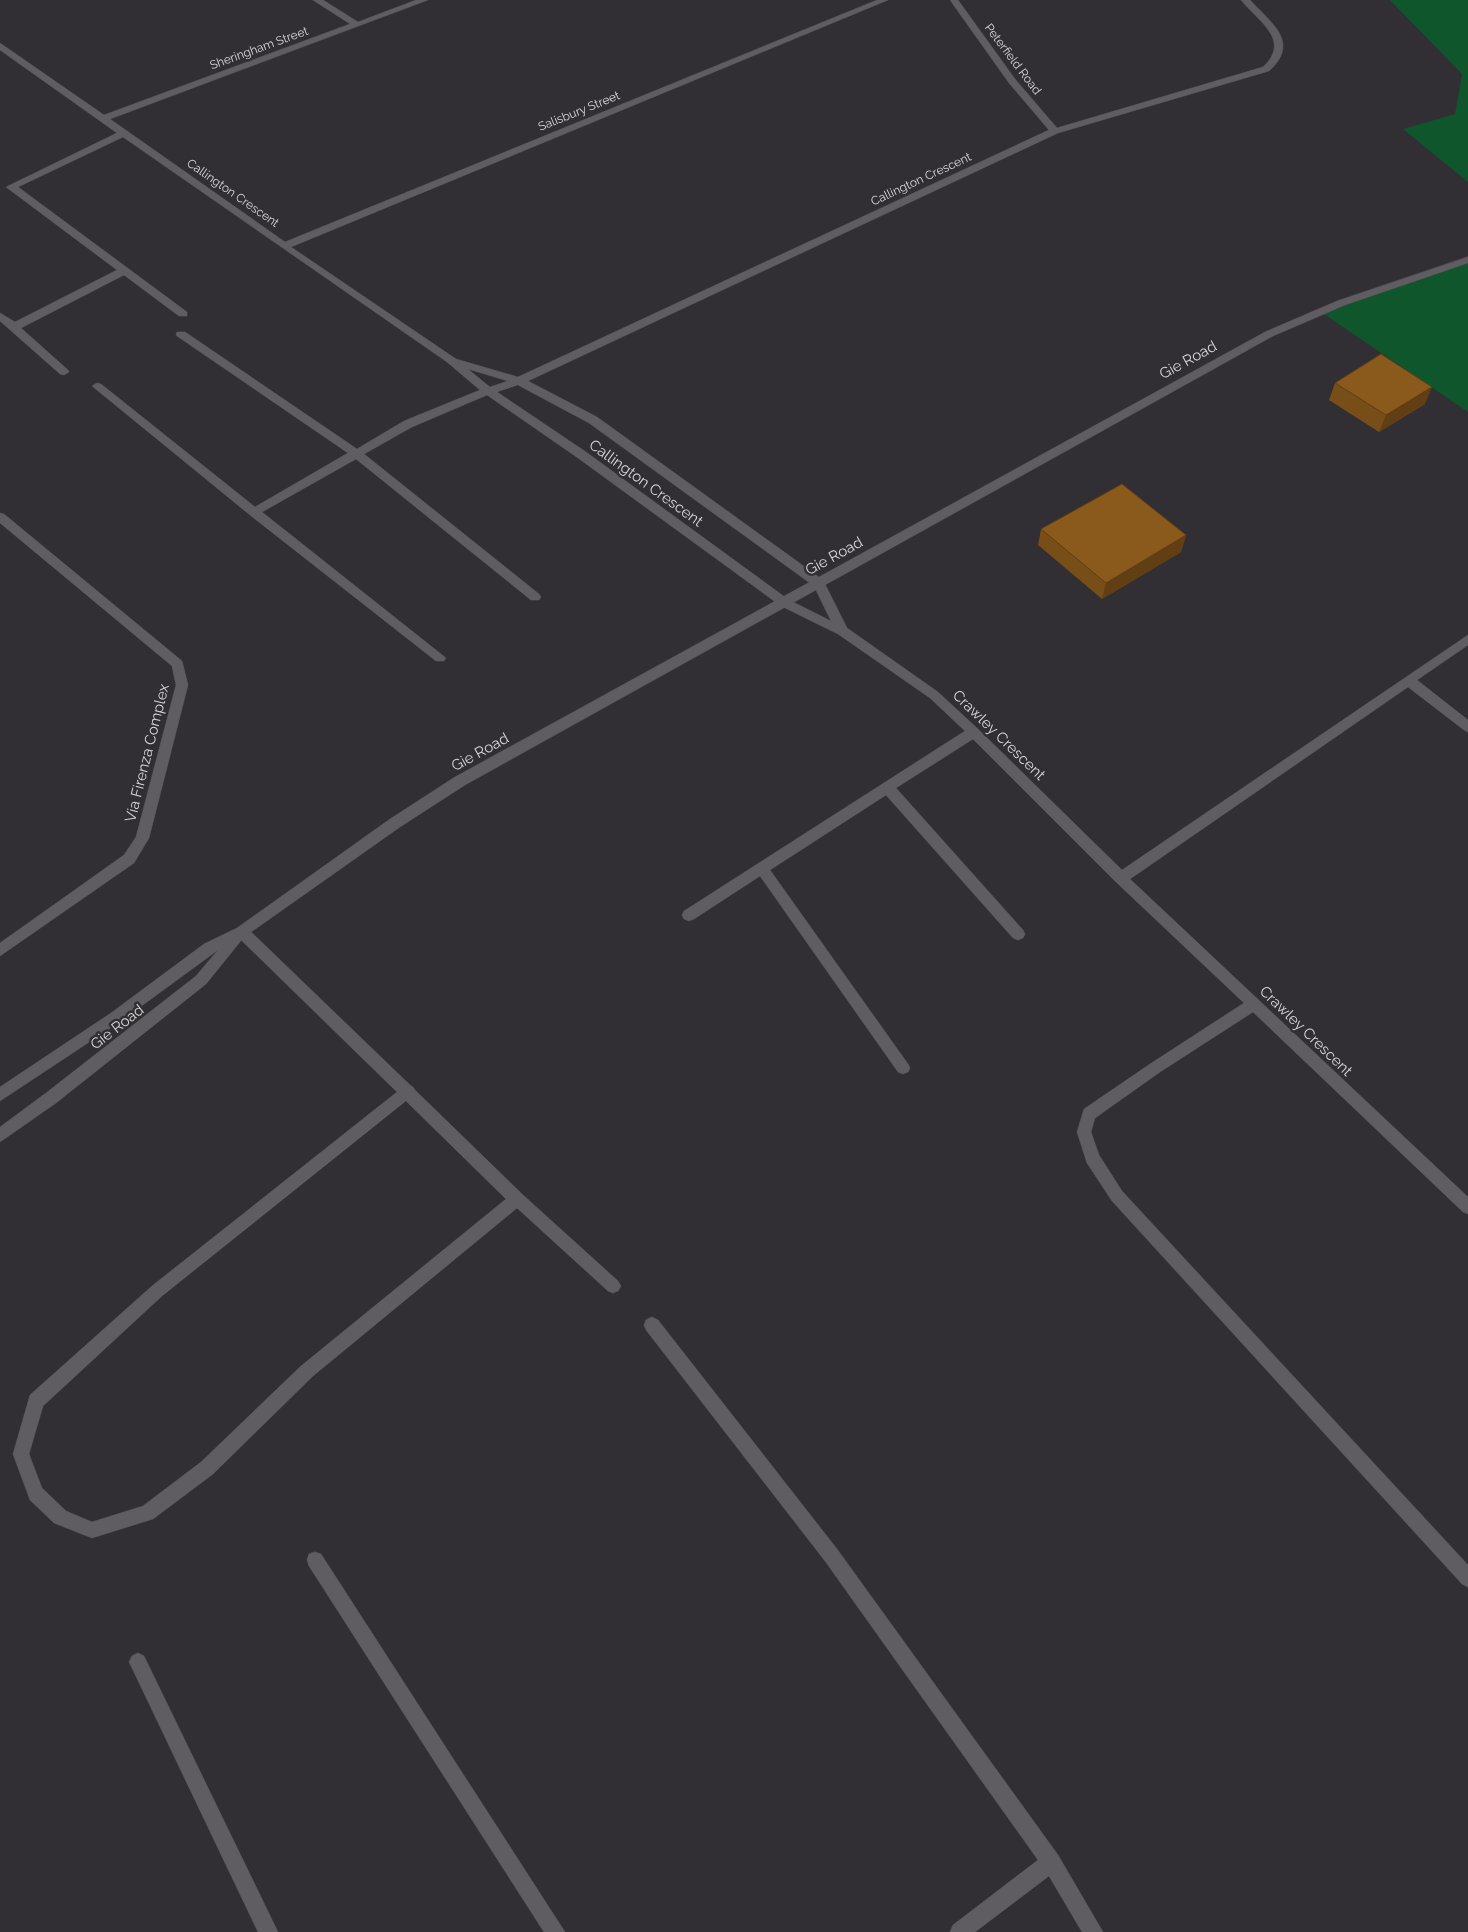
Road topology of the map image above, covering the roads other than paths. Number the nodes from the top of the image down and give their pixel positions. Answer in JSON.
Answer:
{"nodes":[{"id":1,"x":317,"y":0,"type":"edge"},
{"id":2,"x":424,"y":0,"type":"edge"},
{"id":3,"x":884,"y":0,"type":"edge"},
{"id":4,"x":954,"y":0,"type":"edge"},
{"id":5,"x":1244,"y":0,"type":"edge"},
{"id":6,"x":357,"y":25,"type":"junction"},
{"id":7,"x":0,"y":46,"type":"edge"},
{"id":8,"x":103,"y":119,"type":"junction"},
{"id":9,"x":1055,"y":131,"type":"junction"},
{"id":10,"x":124,"y":134,"type":"junction"},
{"id":11,"x":0,"y":180,"type":"edge"},
{"id":12,"x":10,"y":188,"type":"junction"},
{"id":13,"x":284,"y":246,"type":"junction"},
{"id":14,"x":1468,"y":260,"type":"edge"},
{"id":15,"x":124,"y":271,"type":"junction"},
{"id":16,"x":182,"y":314,"type":"dead end"},
{"id":17,"x":0,"y":316,"type":"edge"},
{"id":18,"x":14,"y":327,"type":"junction"},
{"id":19,"x":181,"y":334,"type":"dead end"},
{"id":20,"x":451,"y":360,"type":"junction"},
{"id":21,"x":64,"y":372,"type":"dead end"},
{"id":22,"x":519,"y":381,"type":"junction"},
{"id":23,"x":97,"y":386,"type":"dead end"},
{"id":24,"x":488,"y":391,"type":"junction"},
{"id":25,"x":357,"y":454,"type":"junction"},
{"id":26,"x":254,"y":512,"type":"junction"},
{"id":27,"x":0,"y":517,"type":"edge"},
{"id":28,"x":819,"y":583,"type":"junction"},
{"id":29,"x":535,"y":597,"type":"dead end"},
{"id":30,"x":785,"y":603,"type":"junction"},
{"id":31,"x":842,"y":631,"type":"junction"},
{"id":32,"x":1468,"y":639,"type":"edge"},
{"id":33,"x":440,"y":658,"type":"dead end"},
{"id":34,"x":1409,"y":681,"type":"junction"},
{"id":35,"x":1468,"y":727,"type":"edge"},
{"id":36,"x":974,"y":732,"type":"junction"},
{"id":37,"x":888,"y":788,"type":"junction"},
{"id":38,"x":761,"y":868,"type":"junction"},
{"id":39,"x":1121,"y":878,"type":"junction"},
{"id":40,"x":689,"y":915,"type":"dead end"},
{"id":41,"x":242,"y":932,"type":"junction"},
{"id":42,"x":1018,"y":934,"type":"dead end"},
{"id":43,"x":0,"y":950,"type":"edge"},
{"id":44,"x":1254,"y":1004,"type":"junction"},
{"id":45,"x":903,"y":1068,"type":"dead end"},
{"id":46,"x":408,"y":1091,"type":"junction"},
{"id":47,"x":0,"y":1095,"type":"edge"},
{"id":48,"x":0,"y":1135,"type":"edge"},
{"id":49,"x":517,"y":1199,"type":"junction"},
{"id":50,"x":1468,"y":1207,"type":"edge"},
{"id":51,"x":613,"y":1286,"type":"dead end"},
{"id":52,"x":652,"y":1325,"type":"dead end"},
{"id":53,"x":315,"y":1560,"type":"dead end"},
{"id":54,"x":1468,"y":1578,"type":"edge"},
{"id":55,"x":138,"y":1662,"type":"dead end"},
{"id":56,"x":1052,"y":1862,"type":"junction"},
{"id":57,"x":268,"y":1932,"type":"edge"},
{"id":58,"x":555,"y":1932,"type":"edge"},
{"id":59,"x":960,"y":1932,"type":"edge"},
{"id":60,"x":1093,"y":1932,"type":"edge"}],
"edges":[{"from":1,"to":6,"type":"street"},
{"from":2,"to":6,"type":"street","name":"Sheringham Street"},
{"from":3,"to":13,"type":"street","name":"Salisbury Street"},
{"from":4,"to":9,"type":"street","name":"Peterfield Road"},
{"from":5,"to":9,"type":"street","name":"Callington Crescent"},
{"from":6,"to":8,"type":"street","name":"Sheringham Street"},
{"from":7,"to":8,"type":"street","name":"Callington Crescent"},
{"from":8,"to":10,"type":"street","name":"Callington Crescent"},
{"from":9,"to":22,"type":"street","name":"Callington Crescent"},
{"from":10,"to":12,"type":"street"},
{"from":10,"to":13,"type":"street","name":"Callington Crescent"},
{"from":11,"to":12,"type":"street"},
{"from":12,"to":15,"type":"street"},
{"from":13,"to":20,"type":"street","name":"Callington Crescent"},
{"from":14,"to":28,"type":"street","name":"Gie Road"},
{"from":15,"to":16,"type":"street"},
{"from":15,"to":18,"type":"street"},
{"from":17,"to":18,"type":"street"},
{"from":18,"to":21,"type":"street"},
{"from":19,"to":25,"type":"street"},
{"from":20,"to":22,"type":"street","name":"Callington Crescent"},
{"from":20,"to":24,"type":"street","name":"Callington Crescent"},
{"from":22,"to":24,"type":"street","name":"Callington Crescent"},
{"from":22,"to":28,"type":"street","name":"Callington Crescent"},
{"from":23,"to":26,"type":"street"},
{"from":24,"to":25,"type":"street"},
{"from":24,"to":30,"type":"street","name":"Callington Crescent"},
{"from":25,"to":26,"type":"street"},
{"from":25,"to":29,"type":"street"},
{"from":26,"to":33,"type":"street"},
{"from":27,"to":43,"type":"street","name":"Via Firenza Complex"},
{"from":28,"to":30,"type":"street","name":"Gie Road"},
{"from":28,"to":31,"type":"street","name":"Crawley Crescent"},
{"from":30,"to":31,"type":"street","name":"Crawley Crescent"},
{"from":30,"to":41,"type":"street","name":"Gie Road"},
{"from":31,"to":36,"type":"street","name":"Crawley Crescent"},
{"from":32,"to":34,"type":"street"},
{"from":34,"to":35,"type":"street"},
{"from":34,"to":39,"type":"street"},
{"from":36,"to":37,"type":"street"},
{"from":36,"to":39,"type":"street","name":"Crawley Crescent"},
{"from":37,"to":38,"type":"street"},
{"from":37,"to":42,"type":"street"},
{"from":38,"to":40,"type":"street"},
{"from":38,"to":45,"type":"street"},
{"from":39,"to":44,"type":"street","name":"Crawley Crescent"},
{"from":41,"to":46,"type":"street"},
{"from":41,"to":47,"type":"street","name":"Gie Road"},
{"from":41,"to":48,"type":"street","name":"Gie Road"},
{"from":44,"to":50,"type":"street","name":"Crawley Crescent"},
{"from":44,"to":54,"type":"street"},
{"from":46,"to":49,"type":"street"},
{"from":46,"to":49,"type":"street"},
{"from":49,"to":51,"type":"street"},
{"from":52,"to":56,"type":"street"},
{"from":53,"to":58,"type":"street"},
{"from":55,"to":57,"type":"street"},
{"from":56,"to":59,"type":"street"},
{"from":56,"to":60,"type":"street"}]}
